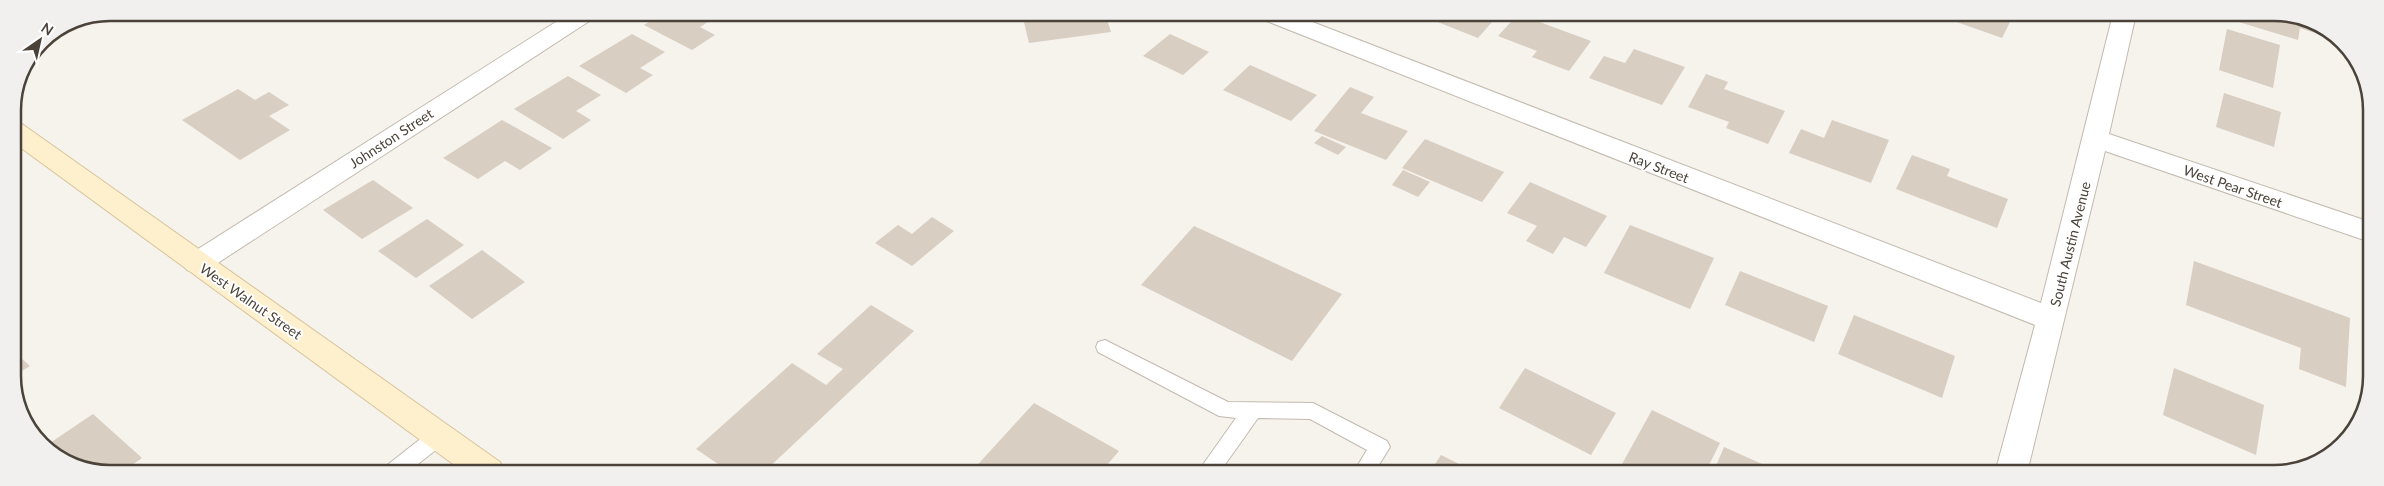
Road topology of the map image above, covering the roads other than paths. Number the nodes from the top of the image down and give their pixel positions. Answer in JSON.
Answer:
{"nodes":[{"id":1,"x":574,"y":21,"type":"edge"},
{"id":2,"x":1285,"y":21,"type":"edge"},
{"id":3,"x":2123,"y":21,"type":"edge"},
{"id":4,"x":21,"y":136,"type":"edge"},
{"id":5,"x":2096,"y":140,"type":"junction"},
{"id":6,"x":2363,"y":230,"type":"edge"},
{"id":7,"x":196,"y":263,"type":"junction"},
{"id":8,"x":2052,"y":319,"type":"junction"},
{"id":9,"x":1105,"y":347,"type":"dead end"},
{"id":10,"x":1253,"y":410,"type":"junction"},
{"id":11,"x":440,"y":435,"type":"junction"},
{"id":12,"x":402,"y":465,"type":"edge"},
{"id":13,"x":480,"y":465,"type":"edge"},
{"id":14,"x":1212,"y":465,"type":"edge"},
{"id":15,"x":1368,"y":465,"type":"edge"},
{"id":16,"x":2012,"y":465,"type":"edge"}],
"edges":[{"from":1,"to":7,"type":"street","name":"Johnston Street"},
{"from":2,"to":8,"type":"street","name":"Ray Street"},
{"from":3,"to":5,"type":"street","name":"South Austin Avenue"},
{"from":4,"to":7,"type":"street","name":"West Walnut Street"},
{"from":5,"to":6,"type":"street","name":"West Pear Street"},
{"from":5,"to":8,"type":"street","name":"South Austin Avenue"},
{"from":7,"to":11,"type":"street","name":"West Walnut Street"},
{"from":8,"to":16,"type":"street","name":"South Austin Avenue"},
{"from":9,"to":10,"type":"lane"},
{"from":10,"to":14,"type":"lane"},
{"from":10,"to":15,"type":"lane"},
{"from":11,"to":12,"type":"lane"},
{"from":11,"to":13,"type":"street","name":"West Walnut Street"}]}
